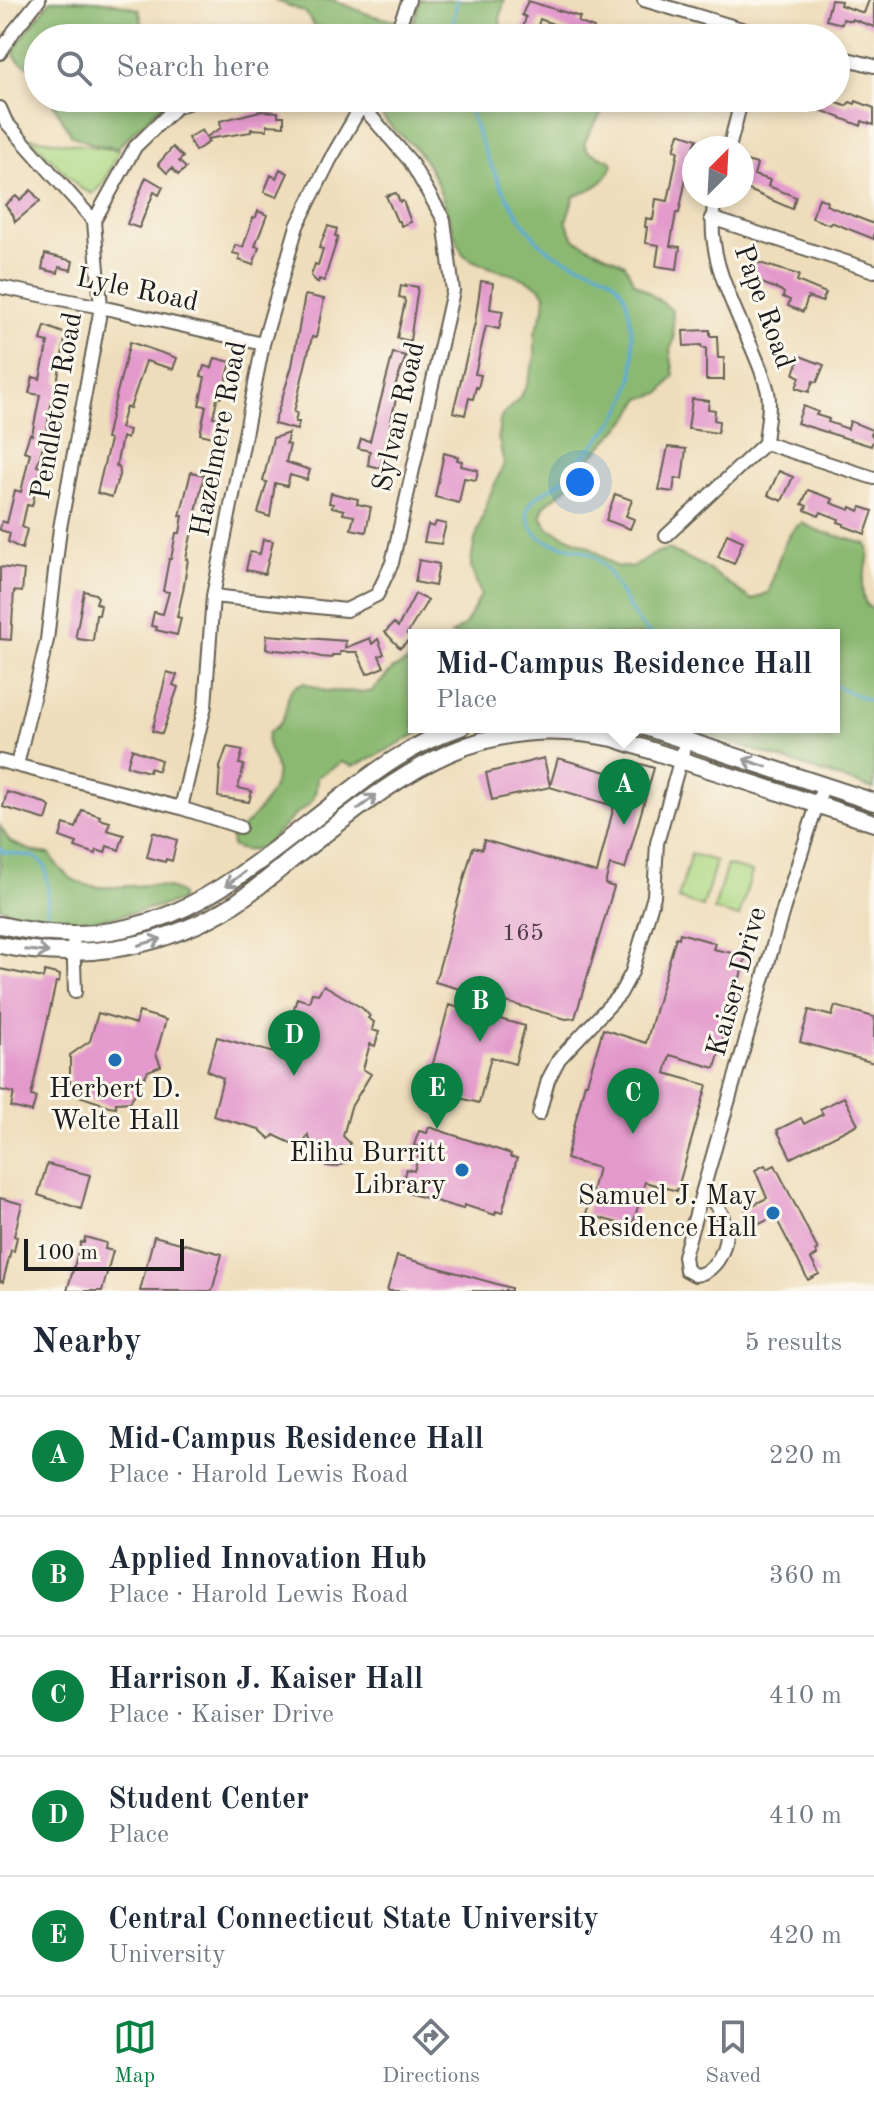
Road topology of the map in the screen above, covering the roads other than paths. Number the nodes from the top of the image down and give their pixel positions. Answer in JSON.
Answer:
{"nodes":[{"id":1,"x":39,"y":0,"type":"edge"},
{"id":2,"x":409,"y":0,"type":"edge"},
{"id":3,"x":644,"y":0,"type":"edge"},
{"id":4,"x":660,"y":2,"type":"edge"},
{"id":5,"x":400,"y":24,"type":"edge"},
{"id":6,"x":725,"y":24,"type":"edge"},
{"id":7,"x":0,"y":53,"type":"edge"},
{"id":8,"x":850,"y":60,"type":"edge"},
{"id":9,"x":874,"y":66,"type":"edge"},
{"id":10,"x":0,"y":108,"type":"edge"},
{"id":11,"x":171,"y":112,"type":"edge"},
{"id":12,"x":358,"y":112,"type":"edge"},
{"id":13,"x":372,"y":112,"type":"edge"},
{"id":14,"x":738,"y":112,"type":"edge"},
{"id":15,"x":732,"y":136,"type":"edge"},
{"id":16,"x":713,"y":208,"type":"edge"},
{"id":17,"x":711,"y":218,"type":"junction"},
{"id":18,"x":94,"y":221,"type":"junction"},
{"id":19,"x":874,"y":271,"type":"edge"},
{"id":20,"x":0,"y":287,"type":"edge"},
{"id":21,"x":101,"y":307,"type":"junction"},
{"id":22,"x":263,"y":344,"type":"junction"},
{"id":23,"x":765,"y":443,"type":"junction"},
{"id":24,"x":874,"y":478,"type":"edge"},
{"id":25,"x":666,"y":536,"type":"dead end"},
{"id":26,"x":213,"y":596,"type":"junction"},
{"id":27,"x":446,"y":733,"type":"edge"},
{"id":28,"x":664,"y":733,"type":"edge"},
{"id":29,"x":686,"y":740,"type":"junction"},
{"id":30,"x":681,"y":759,"type":"junction"},
{"id":31,"x":0,"y":761,"type":"edge"},
{"id":32,"x":17,"y":765,"type":"junction"},
{"id":33,"x":823,"y":786,"type":"junction"},
{"id":34,"x":874,"y":802,"type":"edge"},
{"id":35,"x":817,"y":804,"type":"junction"},
{"id":36,"x":181,"y":808,"type":"junction"},
{"id":37,"x":874,"y":823,"type":"edge"},
{"id":38,"x":240,"y":827,"type":"dead end"},
{"id":39,"x":281,"y":844,"type":"junction"},
{"id":40,"x":293,"y":859,"type":"junction"},
{"id":41,"x":0,"y":925,"type":"edge"},
{"id":42,"x":73,"y":933,"type":"junction"},
{"id":43,"x":0,"y":945,"type":"edge"},
{"id":44,"x":74,"y":953,"type":"junction"},
{"id":45,"x":75,"y":992,"type":"dead end"},
{"id":46,"x":539,"y":1114,"type":"dead end"},
{"id":47,"x":703,"y":1193,"type":"junction"}],
"edges":[{"from":1,"to":7,"type":"street"},
{"from":2,"to":5,"type":"street"},
{"from":3,"to":4,"type":"street"},
{"from":4,"to":6,"type":"street"},
{"from":8,"to":9,"type":"street"},
{"from":10,"to":18,"type":"street"},
{"from":11,"to":18,"type":"street"},
{"from":12,"to":22,"type":"street","name":"Hazelmere Road"},
{"from":13,"to":26,"type":"street","name":"Sylvan Road"},
{"from":14,"to":15,"type":"street"},
{"from":16,"to":17,"type":"street","name":"Pape Road"},
{"from":17,"to":19,"type":"street"},
{"from":17,"to":23,"type":"street","name":"Pape Road"},
{"from":18,"to":21,"type":"street","name":"Pendleton Road"},
{"from":20,"to":21,"type":"street","name":"Lyle Road"},
{"from":21,"to":22,"type":"street","name":"Lyle Road"},
{"from":21,"to":32,"type":"street","name":"Pendleton Road"},
{"from":22,"to":26,"type":"street","name":"Hazelmere Road"},
{"from":23,"to":24,"type":"street"},
{"from":23,"to":25,"type":"street"},
{"from":26,"to":36,"type":"street","name":"Hazelmere Road"},
{"from":27,"to":39,"type":"main road"},
{"from":28,"to":29,"type":"main road"},
{"from":29,"to":30,"type":"street"},
{"from":33,"to":29,"type":"main road","one_way":true},
{"from":30,"to":35,"type":"main road"},
{"from":40,"to":30,"type":"main road","one_way":true},
{"from":30,"to":46,"type":"street"},
{"from":31,"to":32,"type":"street"},
{"from":32,"to":36,"type":"street"},
{"from":33,"to":34,"type":"main road"},
{"from":33,"to":35,"type":"street","name":"Kaiser Drive"},
{"from":35,"to":37,"type":"main road"},
{"from":35,"to":47,"type":"street","name":"Kaiser Drive"},
{"from":36,"to":38,"type":"street"},
{"from":39,"to":40,"type":"main road"},
{"from":39,"to":42,"type":"main road","one_way":true},
{"from":44,"to":40,"type":"main road","one_way":true},
{"from":41,"to":42,"type":"main road"},
{"from":42,"to":44,"type":"street"},
{"from":43,"to":44,"type":"main road","one_way":true},
{"from":44,"to":45,"type":"street"},
{"from":47,"to":47,"type":"street","name":"Kaiser Drive"}]}
